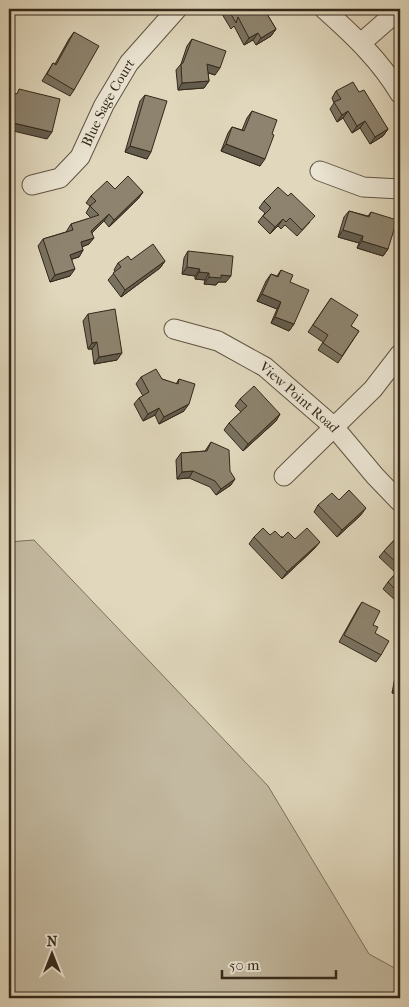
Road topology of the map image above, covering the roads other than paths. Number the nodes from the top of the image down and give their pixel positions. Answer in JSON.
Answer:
{"nodes":[{"id":1,"x":177,"y":9,"type":"edge"},
{"id":2,"x":324,"y":9,"type":"edge"},
{"id":3,"x":400,"y":9,"type":"edge"},
{"id":4,"x":361,"y":42,"type":"junction"},
{"id":5,"x":400,"y":94,"type":"edge"},
{"id":6,"x":320,"y":171,"type":"dead end"},
{"id":7,"x":32,"y":185,"type":"dead end"},
{"id":8,"x":400,"y":190,"type":"edge"},
{"id":9,"x":174,"y":329,"type":"dead end"},
{"id":10,"x":400,"y":354,"type":"edge"},
{"id":11,"x":334,"y":427,"type":"junction"},
{"id":12,"x":284,"y":476,"type":"dead end"},
{"id":13,"x":400,"y":502,"type":"edge"}],
"edges":[{"from":1,"to":7,"type":"street","name":"Blue Sage Court"},
{"from":2,"to":4,"type":"street"},
{"from":3,"to":4,"type":"street"},
{"from":4,"to":5,"type":"street"},
{"from":6,"to":8,"type":"street"},
{"from":9,"to":11,"type":"street","name":"View Point Road"},
{"from":10,"to":11,"type":"street"},
{"from":11,"to":12,"type":"street"},
{"from":11,"to":13,"type":"street","name":"View Point Road"}]}
